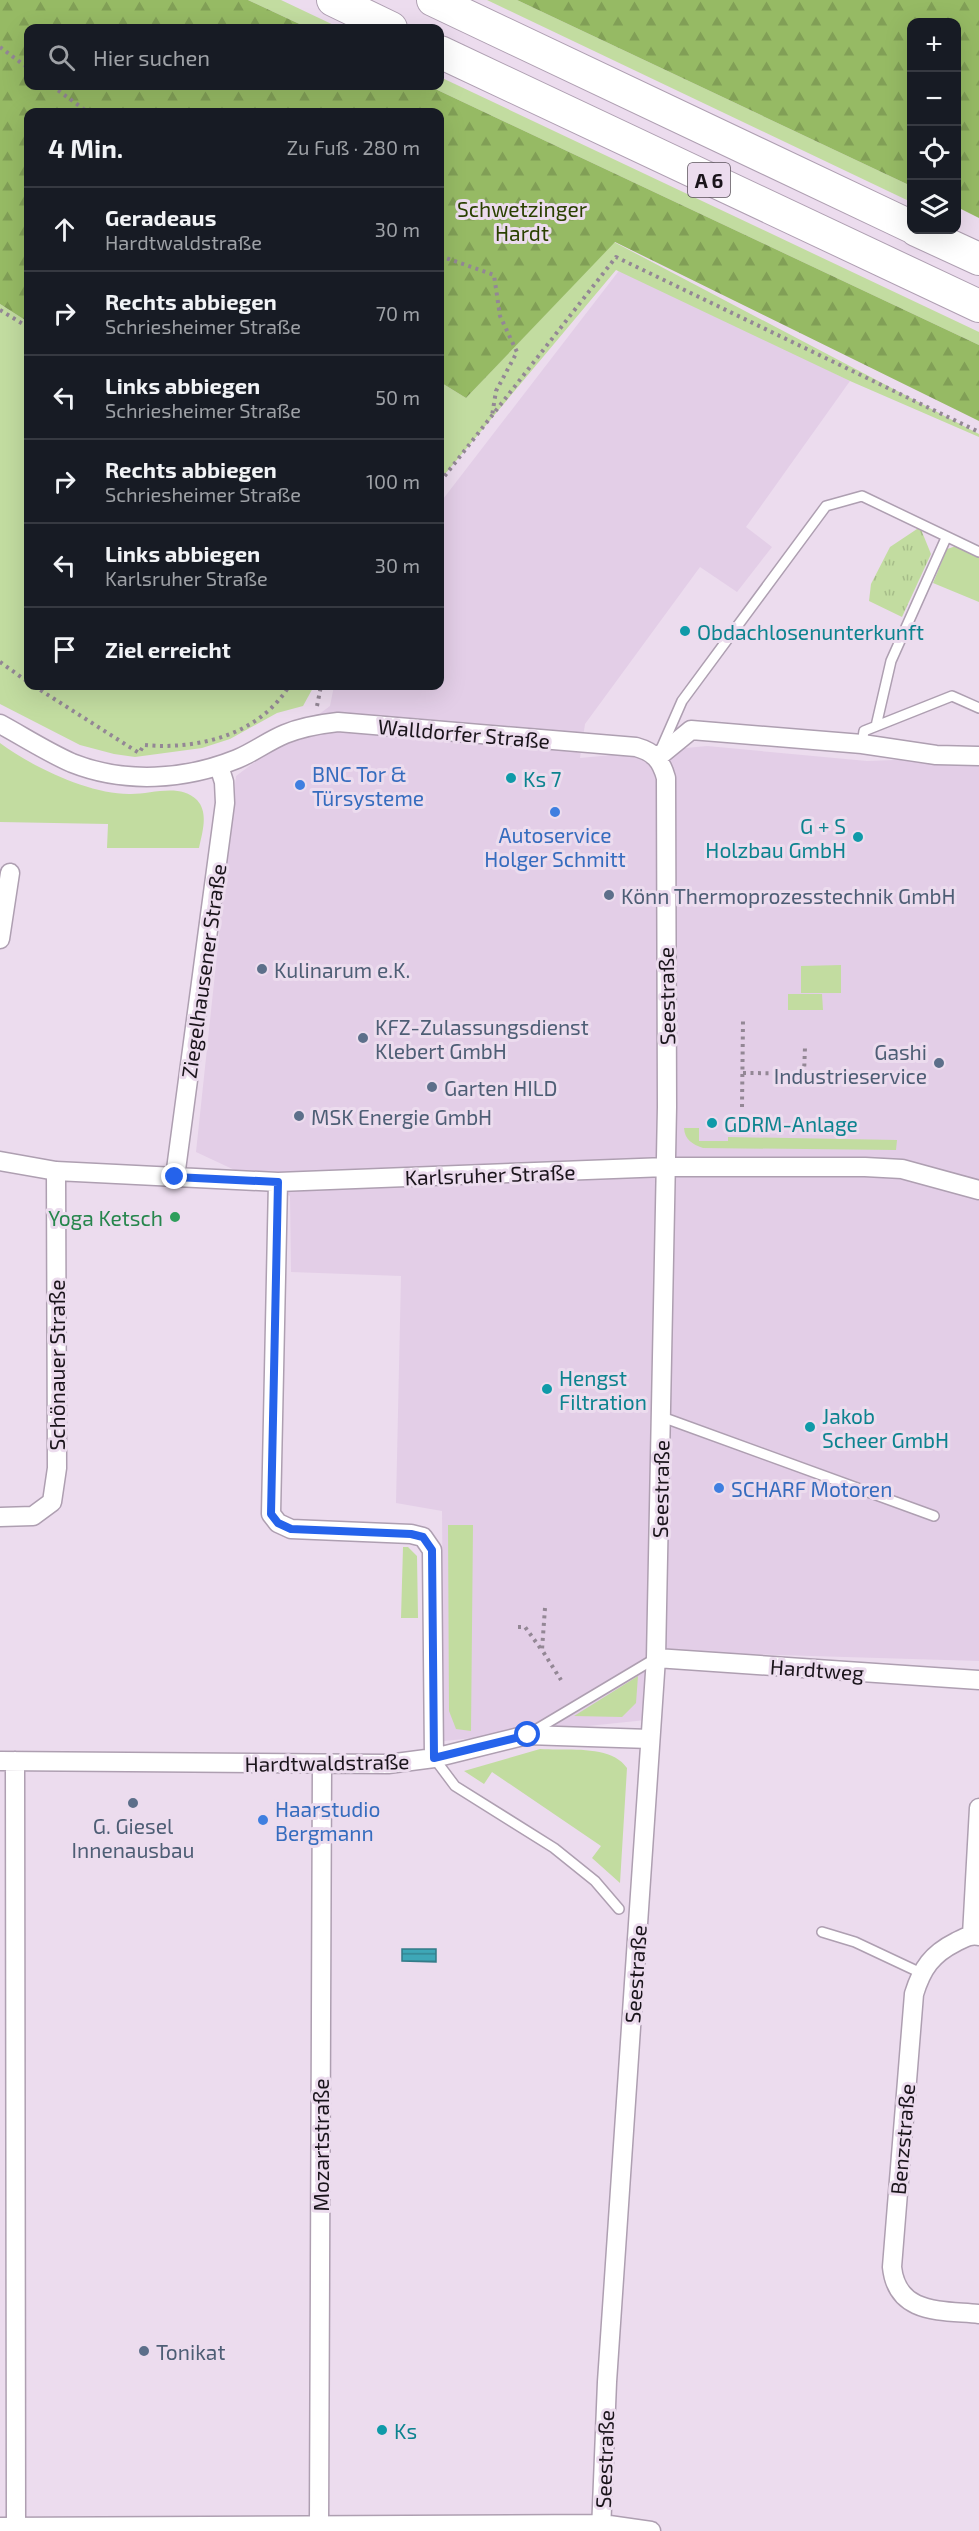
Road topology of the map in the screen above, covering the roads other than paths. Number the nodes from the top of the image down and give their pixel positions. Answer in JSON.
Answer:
{"nodes":[{"id":1,"x":333,"y":0,"type":"edge"},
{"id":2,"x":433,"y":0,"type":"edge"},
{"id":3,"x":384,"y":24,"type":"edge"},
{"id":4,"x":444,"y":54,"type":"edge"},
{"id":5,"x":907,"y":225,"type":"edge"},
{"id":6,"x":925,"y":234,"type":"edge"},
{"id":7,"x":979,"y":259,"type":"edge"},
{"id":8,"x":979,"y":306,"type":"edge"},
{"id":9,"x":946,"y":538,"type":"junction"},
{"id":10,"x":979,"y":552,"type":"edge"},
{"id":11,"x":979,"y":708,"type":"edge"},
{"id":12,"x":0,"y":724,"type":"edge"},
{"id":13,"x":876,"y":726,"type":"junction"},
{"id":14,"x":862,"y":744,"type":"junction"},
{"id":15,"x":979,"y":756,"type":"edge"},
{"id":16,"x":658,"y":757,"type":"junction"},
{"id":17,"x":219,"y":766,"type":"junction"},
{"id":18,"x":10,"y":873,"type":"dead end"},
{"id":19,"x":0,"y":939,"type":"edge"},
{"id":20,"x":0,"y":1161,"type":"edge"},
{"id":21,"x":666,"y":1167,"type":"junction"},
{"id":22,"x":56,"y":1171,"type":"junction"},
{"id":23,"x":175,"y":1177,"type":"junction"},
{"id":24,"x":278,"y":1182,"type":"junction"},
{"id":25,"x":979,"y":1190,"type":"edge"},
{"id":26,"x":662,"y":1417,"type":"junction"},
{"id":27,"x":934,"y":1516,"type":"dead end"},
{"id":28,"x":0,"y":1517,"type":"edge"},
{"id":29,"x":656,"y":1658,"type":"junction"},
{"id":30,"x":979,"y":1680,"type":"edge"},
{"id":31,"x":528,"y":1735,"type":"junction"},
{"id":32,"x":651,"y":1739,"type":"junction"},
{"id":33,"x":434,"y":1758,"type":"junction"},
{"id":34,"x":8,"y":1761,"type":"edge"},
{"id":35,"x":322,"y":1764,"type":"junction"},
{"id":36,"x":979,"y":1808,"type":"edge"},
{"id":37,"x":618,"y":1909,"type":"dead end"},
{"id":38,"x":822,"y":1932,"type":"dead end"},
{"id":39,"x":975,"y":1935,"type":"edge"},
{"id":40,"x":921,"y":1973,"type":"junction"},
{"id":41,"x":979,"y":2314,"type":"edge"},
{"id":42,"x":8,"y":2526,"type":"edge"},
{"id":43,"x":319,"y":2526,"type":"junction"},
{"id":44,"x":602,"y":2528,"type":"edge"},
{"id":45,"x":651,"y":2531,"type":"edge"}],
"edges":[{"from":1,"to":3,"type":"highway"},
{"from":2,"to":5,"type":"highway","number":"A 6"},
{"from":4,"to":8,"type":"highway","number":"A 6"},
{"from":6,"to":7,"type":"highway"},
{"from":9,"to":10,"type":"lane"},
{"from":9,"to":13,"type":"lane"},
{"from":9,"to":16,"type":"lane"},
{"from":11,"to":13,"type":"lane"},
{"from":12,"to":17,"type":"street","name":"Walldorfer Straße"},
{"from":13,"to":14,"type":"lane"},
{"from":14,"to":15,"type":"street"},
{"from":14,"to":16,"type":"street"},
{"from":16,"to":17,"type":"street","name":"Walldorfer Straße"},
{"from":16,"to":21,"type":"street","name":"Seestraße"},
{"from":17,"to":23,"type":"street","name":"Ziegelhausener Straße"},
{"from":18,"to":19,"type":"street"},
{"from":20,"to":22,"type":"street","name":"Karlsruher Straße"},
{"from":21,"to":24,"type":"street","name":"Karlsruher Straße"},
{"from":21,"to":25,"type":"street","name":"Karlsruher Straße"},
{"from":21,"to":26,"type":"street","name":"Seestraße"},
{"from":22,"to":23,"type":"street","name":"Karlsruher Straße"},
{"from":22,"to":28,"type":"street","name":"Schönauer Straße"},
{"from":23,"to":24,"type":"street","name":"Karlsruher Straße"},
{"from":24,"to":33,"type":"street"},
{"from":26,"to":27,"type":"lane","name":"Seestraße"},
{"from":26,"to":29,"type":"street","name":"Seestraße"},
{"from":29,"to":30,"type":"street","name":"Hardtweg"},
{"from":29,"to":31,"type":"lane"},
{"from":29,"to":32,"type":"street","name":"Seestraße"},
{"from":31,"to":32,"type":"street","name":"Hardtwaldstraße"},
{"from":31,"to":33,"type":"street","name":"Hardtwaldstraße"},
{"from":32,"to":44,"type":"street","name":"Seestraße"},
{"from":33,"to":35,"type":"street","name":"Hardtwaldstraße"},
{"from":33,"to":37,"type":"lane"},
{"from":34,"to":35,"type":"street","name":"Hardtwaldstraße"},
{"from":34,"to":42,"type":"street"},
{"from":35,"to":43,"type":"street","name":"Mozartstraße"},
{"from":36,"to":39,"type":"street"},
{"from":38,"to":40,"type":"lane"},
{"from":39,"to":40,"type":"street","name":"Benzstraße"},
{"from":40,"to":41,"type":"street","name":"Benzstraße"},
{"from":42,"to":43,"type":"street"},
{"from":43,"to":44,"type":"street"},
{"from":44,"to":45,"type":"street"}]}
